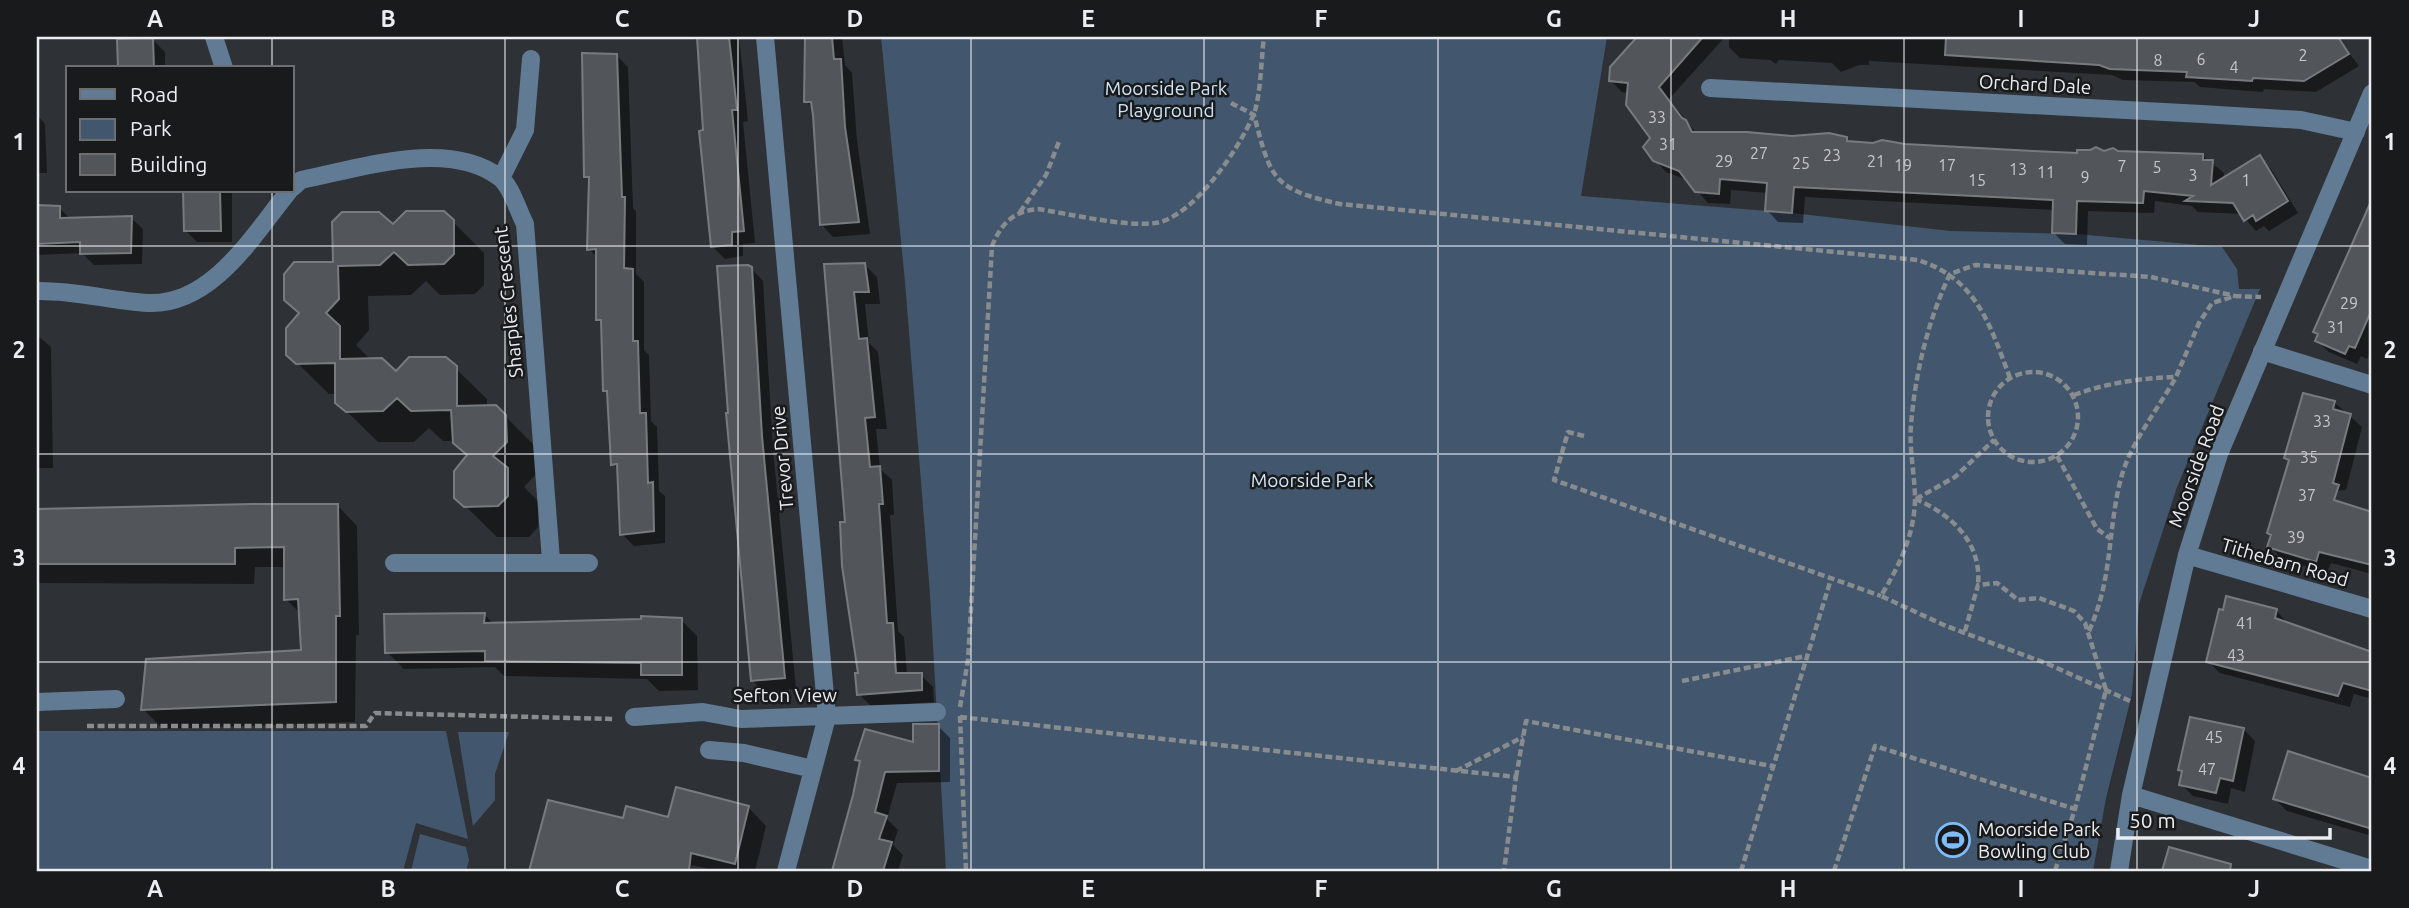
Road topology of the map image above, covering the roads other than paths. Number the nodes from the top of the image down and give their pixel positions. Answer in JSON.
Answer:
{"nodes":[{"id":1,"x":214,"y":37,"type":"edge"},
{"id":2,"x":765,"y":37,"type":"edge"},
{"id":3,"x":531,"y":59,"type":"dead end"},
{"id":4,"x":223,"y":66,"type":"edge"},
{"id":5,"x":1710,"y":88,"type":"dead end"},
{"id":6,"x":2372,"y":93,"type":"edge"},
{"id":7,"x":2356,"y":132,"type":"junction"},
{"id":8,"x":501,"y":178,"type":"junction"},
{"id":9,"x":294,"y":186,"type":"edge"},
{"id":10,"x":289,"y":192,"type":"edge"},
{"id":11,"x":37,"y":291,"type":"edge"},
{"id":12,"x":2262,"y":351,"type":"junction"},
{"id":13,"x":2372,"y":385,"type":"edge"},
{"id":14,"x":2187,"y":555,"type":"junction"},
{"id":15,"x":551,"y":560,"type":"junction"},
{"id":16,"x":394,"y":563,"type":"dead end"},
{"id":17,"x":589,"y":563,"type":"dead end"},
{"id":18,"x":2372,"y":609,"type":"edge"},
{"id":19,"x":116,"y":699,"type":"dead end"},
{"id":20,"x":37,"y":702,"type":"edge"},
{"id":21,"x":937,"y":712,"type":"dead end"},
{"id":22,"x":634,"y":717,"type":"road end"},
{"id":23,"x":827,"y":717,"type":"junction"},
{"id":24,"x":709,"y":750,"type":"dead end"},
{"id":25,"x":813,"y":769,"type":"junction"},
{"id":26,"x":2131,"y":795,"type":"junction"},
{"id":27,"x":2372,"y":869,"type":"edge"},
{"id":28,"x":786,"y":871,"type":"edge"},
{"id":29,"x":2119,"y":871,"type":"edge"}],
"edges":[{"from":1,"to":4,"type":"street"},
{"from":2,"to":23,"type":"street","name":"Trevor Drive"},
{"from":3,"to":8,"type":"street"},
{"from":5,"to":7,"type":"street","name":"Orchard Dale"},
{"from":6,"to":7,"type":"street","name":"Moorside Road"},
{"from":7,"to":12,"type":"street","name":"Moorside Road"},
{"from":8,"to":9,"type":"street"},
{"from":8,"to":15,"type":"street","name":"Sharples Crescent"},
{"from":10,"to":11,"type":"street"},
{"from":12,"to":13,"type":"street"},
{"from":12,"to":14,"type":"street","name":"Moorside Road"},
{"from":14,"to":18,"type":"street","name":"Tithebarn Road"},
{"from":14,"to":26,"type":"street","name":"Moorside Road"},
{"from":15,"to":16,"type":"street"},
{"from":15,"to":17,"type":"street"},
{"from":19,"to":20,"type":"street"},
{"from":21,"to":23,"type":"street","name":"Sefton View"},
{"from":22,"to":23,"type":"street","name":"Sefton View"},
{"from":23,"to":25,"type":"street","name":"Trevor Drive"},
{"from":24,"to":25,"type":"street"},
{"from":25,"to":28,"type":"street","name":"Trevor Drive"},
{"from":26,"to":27,"type":"street"},
{"from":26,"to":29,"type":"street","name":"Moorside Road"}]}
